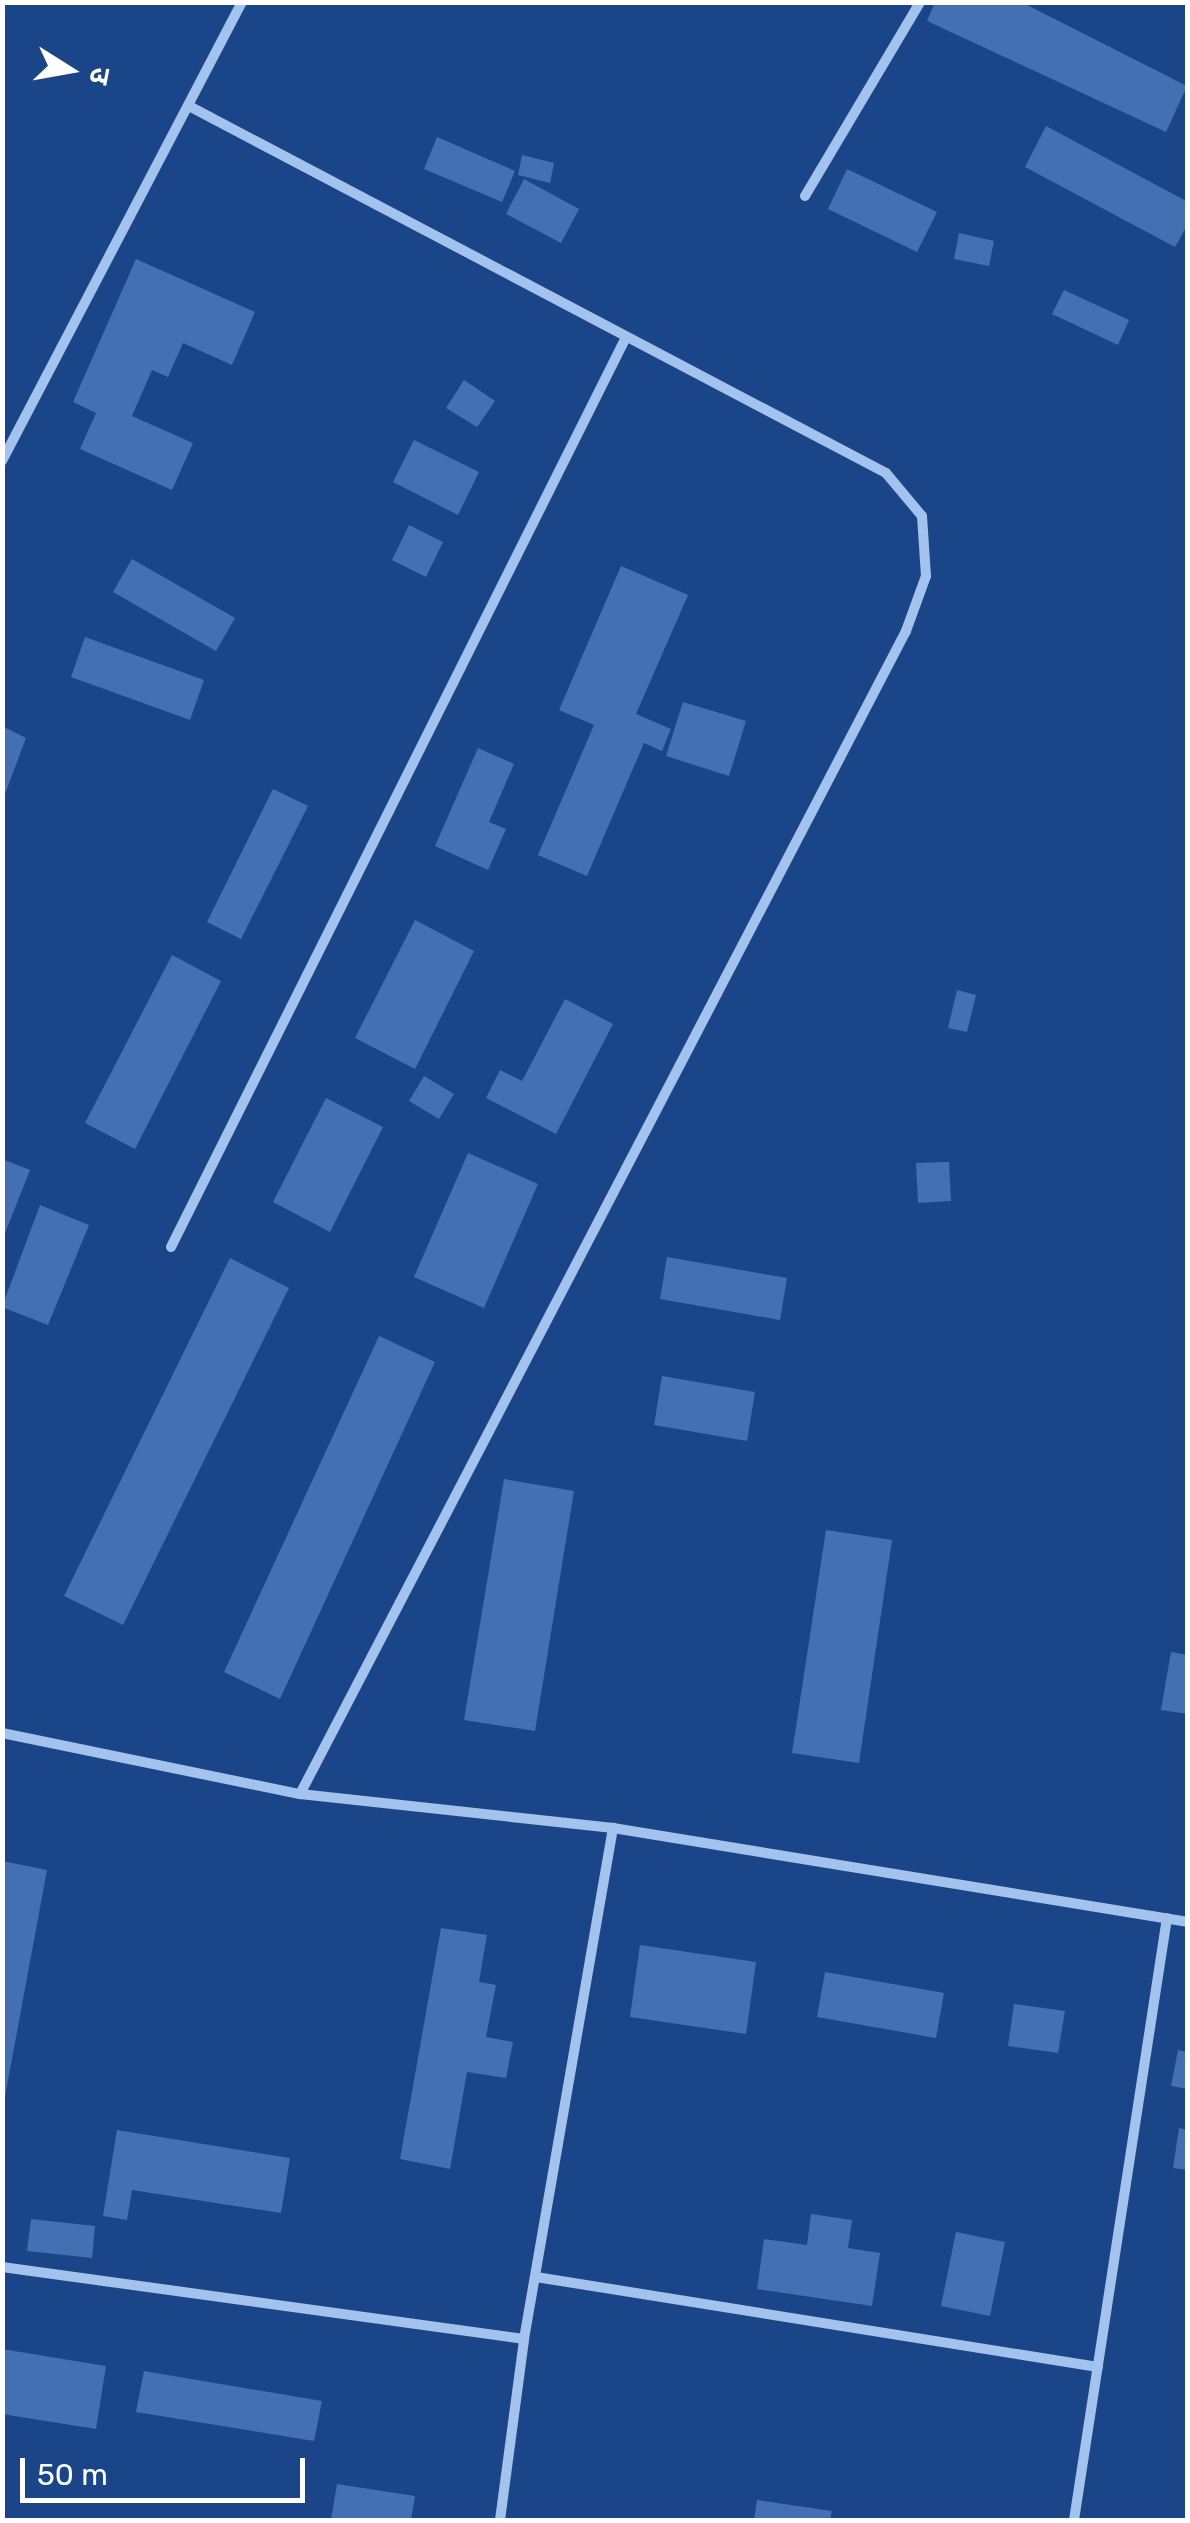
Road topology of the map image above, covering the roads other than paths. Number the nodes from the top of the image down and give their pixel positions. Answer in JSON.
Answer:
{"nodes":[{"id":1,"x":242,"y":2,"type":"edge"},
{"id":2,"x":920,"y":2,"type":"edge"},
{"id":3,"x":189,"y":106,"type":"junction"},
{"id":4,"x":806,"y":196,"type":"dead end"},
{"id":5,"x":625,"y":339,"type":"junction"},
{"id":6,"x":2,"y":461,"type":"edge"},
{"id":7,"x":171,"y":1247,"type":"dead end"},
{"id":8,"x":2,"y":1733,"type":"edge"},
{"id":9,"x":300,"y":1794,"type":"junction"},
{"id":10,"x":613,"y":1828,"type":"junction"},
{"id":11,"x":1167,"y":1918,"type":"junction"},
{"id":12,"x":1188,"y":1922,"type":"edge"},
{"id":13,"x":2,"y":2266,"type":"edge"},
{"id":14,"x":536,"y":2277,"type":"junction"},
{"id":15,"x":524,"y":2339,"type":"junction"},
{"id":16,"x":1098,"y":2368,"type":"junction"},
{"id":17,"x":500,"y":2520,"type":"edge"},
{"id":18,"x":1074,"y":2520,"type":"edge"}],
"edges":[{"from":1,"to":3,"type":"street"},
{"from":2,"to":4,"type":"street"},
{"from":3,"to":5,"type":"street"},
{"from":3,"to":6,"type":"street"},
{"from":5,"to":7,"type":"street"},
{"from":5,"to":9,"type":"street"},
{"from":8,"to":9,"type":"street"},
{"from":9,"to":10,"type":"street"},
{"from":10,"to":11,"type":"street"},
{"from":10,"to":14,"type":"street"},
{"from":11,"to":12,"type":"street"},
{"from":11,"to":16,"type":"street"},
{"from":13,"to":15,"type":"street"},
{"from":14,"to":15,"type":"street"},
{"from":14,"to":16,"type":"street"},
{"from":15,"to":17,"type":"street"},
{"from":16,"to":18,"type":"street"}]}
